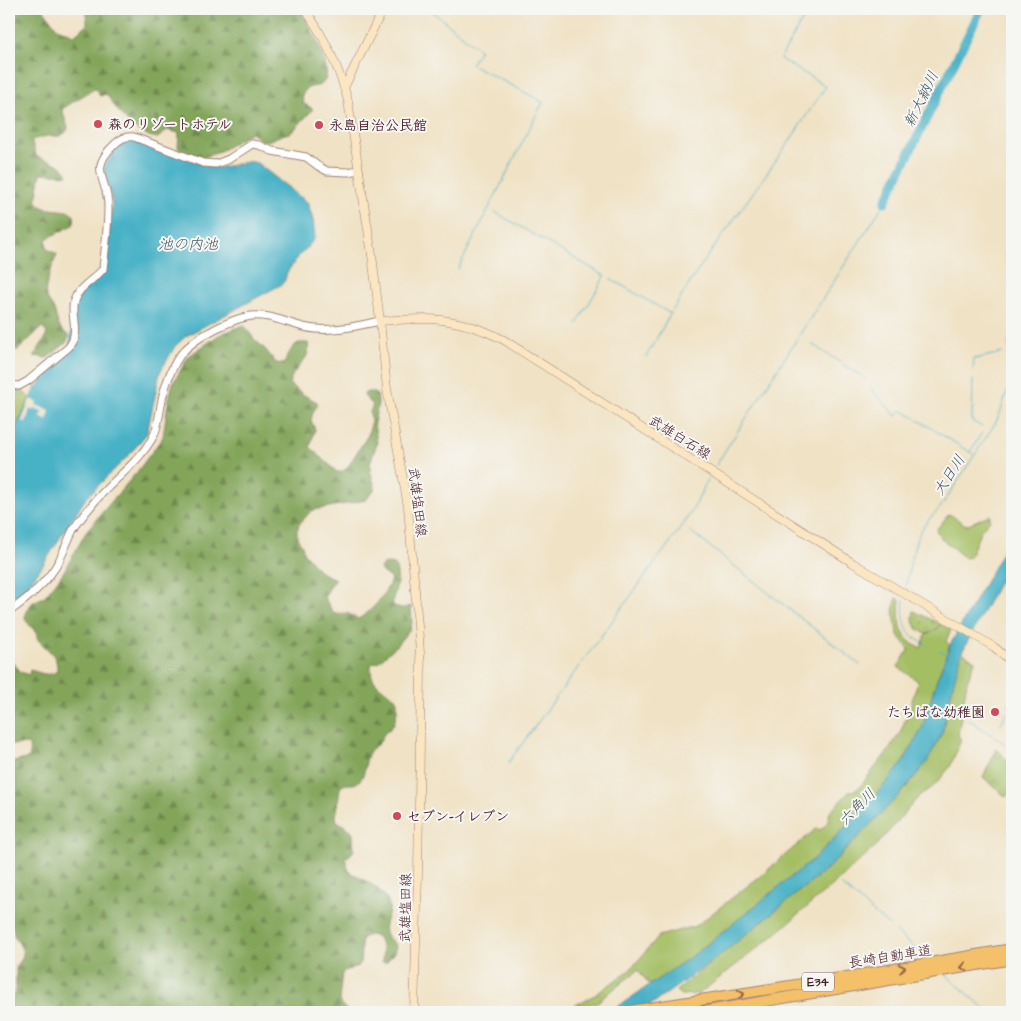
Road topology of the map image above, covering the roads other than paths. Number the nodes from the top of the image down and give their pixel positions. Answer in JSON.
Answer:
{"nodes":[{"id":1,"x":305,"y":9,"type":"edge"},
{"id":2,"x":384,"y":9,"type":"edge"},
{"id":3,"x":344,"y":88,"type":"junction"},
{"id":4,"x":359,"y":170,"type":"junction"},
{"id":5,"x":380,"y":321,"type":"junction"},
{"id":6,"x":9,"y":385,"type":"edge"},
{"id":7,"x":9,"y":612,"type":"edge"},
{"id":8,"x":1012,"y":662,"type":"edge"},
{"id":9,"x":1012,"y":950,"type":"edge"},
{"id":10,"x":1012,"y":959,"type":"edge"},
{"id":11,"x":414,"y":1012,"type":"edge"},
{"id":12,"x":624,"y":1012,"type":"edge"},
{"id":13,"x":701,"y":1012,"type":"edge"}],
"edges":[{"from":1,"to":3,"type":"main road","name":"武雄塩田線"},
{"from":2,"to":3,"type":"main road"},
{"from":3,"to":4,"type":"main road","name":"武雄塩田線"},
{"from":4,"to":5,"type":"main road","name":"武雄塩田線"},
{"from":4,"to":6,"type":"street"},
{"from":5,"to":7,"type":"street"},
{"from":5,"to":8,"type":"main road","name":"武雄白石線"},
{"from":5,"to":11,"type":"main road","name":"武雄塩田線"},
{"from":12,"to":9,"type":"highway","name":"長崎自動車道","number":"E34","one_way":true},
{"from":10,"to":13,"type":"highway","name":"長崎自動車道","number":"E34","one_way":true}]}
